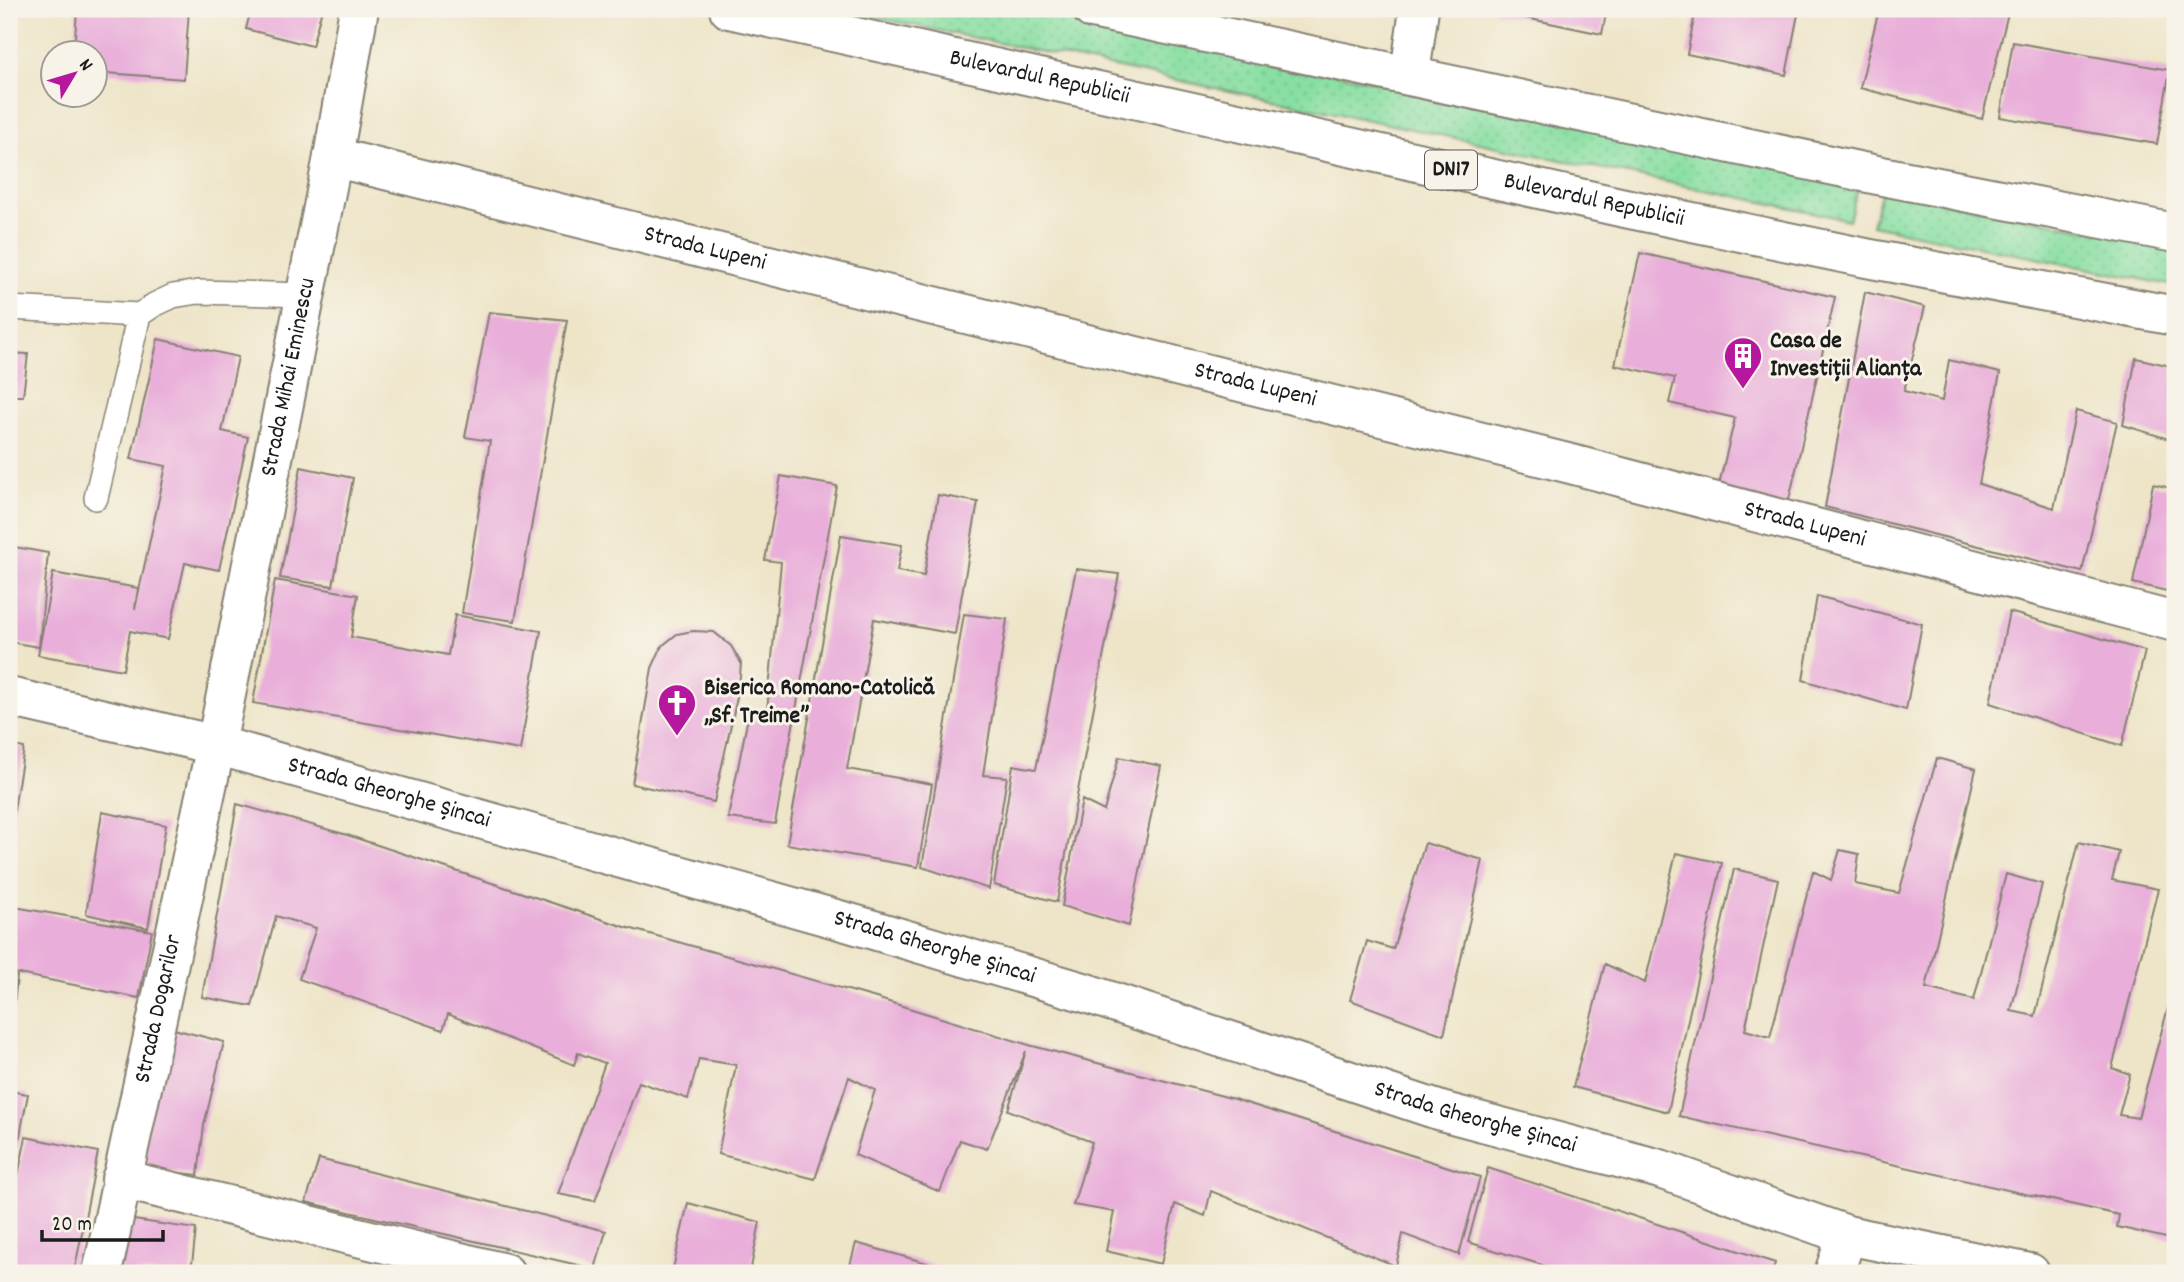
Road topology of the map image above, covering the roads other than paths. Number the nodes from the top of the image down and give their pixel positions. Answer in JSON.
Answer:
{"nodes":[{"id":1,"x":359,"y":9,"type":"edge"},
{"id":2,"x":729,"y":9,"type":"edge"},
{"id":3,"x":1092,"y":9,"type":"edge"},
{"id":4,"x":1419,"y":9,"type":"edge"},
{"id":5,"x":1410,"y":74,"type":"junction"},
{"id":6,"x":333,"y":157,"type":"junction"},
{"id":7,"x":2175,"y":233,"type":"edge"},
{"id":8,"x":306,"y":295,"type":"junction"},
{"id":9,"x":9,"y":308,"type":"edge"},
{"id":10,"x":139,"y":315,"type":"junction"},
{"id":11,"x":2175,"y":316,"type":"edge"},
{"id":12,"x":96,"y":498,"type":"dead end"},
{"id":13,"x":2175,"y":622,"type":"edge"},
{"id":14,"x":9,"y":697,"type":"edge"},
{"id":15,"x":216,"y":745,"type":"junction"},
{"id":16,"x":121,"y":1179,"type":"junction"},
{"id":17,"x":1847,"y":1235,"type":"junction"},
{"id":18,"x":102,"y":1273,"type":"edge"},
{"id":19,"x":505,"y":1273,"type":"edge"},
{"id":20,"x":1834,"y":1273,"type":"edge"},
{"id":21,"x":2030,"y":1273,"type":"edge"}],
"edges":[{"from":1,"to":6,"type":"street","name":"Strada Mihai Eminescu"},
{"from":2,"to":11,"type":"street","name":"Bulevardul Republicii","number":"DN17"},
{"from":3,"to":5,"type":"street"},
{"from":4,"to":5,"type":"street"},
{"from":5,"to":7,"type":"street"},
{"from":6,"to":8,"type":"street","name":"Strada Mihai Eminescu"},
{"from":6,"to":13,"type":"street","name":"Strada Lupeni"},
{"from":8,"to":10,"type":"lane"},
{"from":8,"to":15,"type":"street","name":"Strada Mihai Eminescu"},
{"from":9,"to":10,"type":"lane"},
{"from":10,"to":12,"type":"lane"},
{"from":14,"to":15,"type":"street","name":"Strada Gheorghe Șincai"},
{"from":15,"to":16,"type":"street","name":"Strada Dogarilor"},
{"from":15,"to":17,"type":"street","name":"Strada Gheorghe Șincai"},
{"from":16,"to":18,"type":"street","name":"Strada Dogarilor"},
{"from":16,"to":19,"type":"street"},
{"from":17,"to":20,"type":"street"},
{"from":17,"to":21,"type":"street","name":"Strada Gheorghe Șincai"}]}
